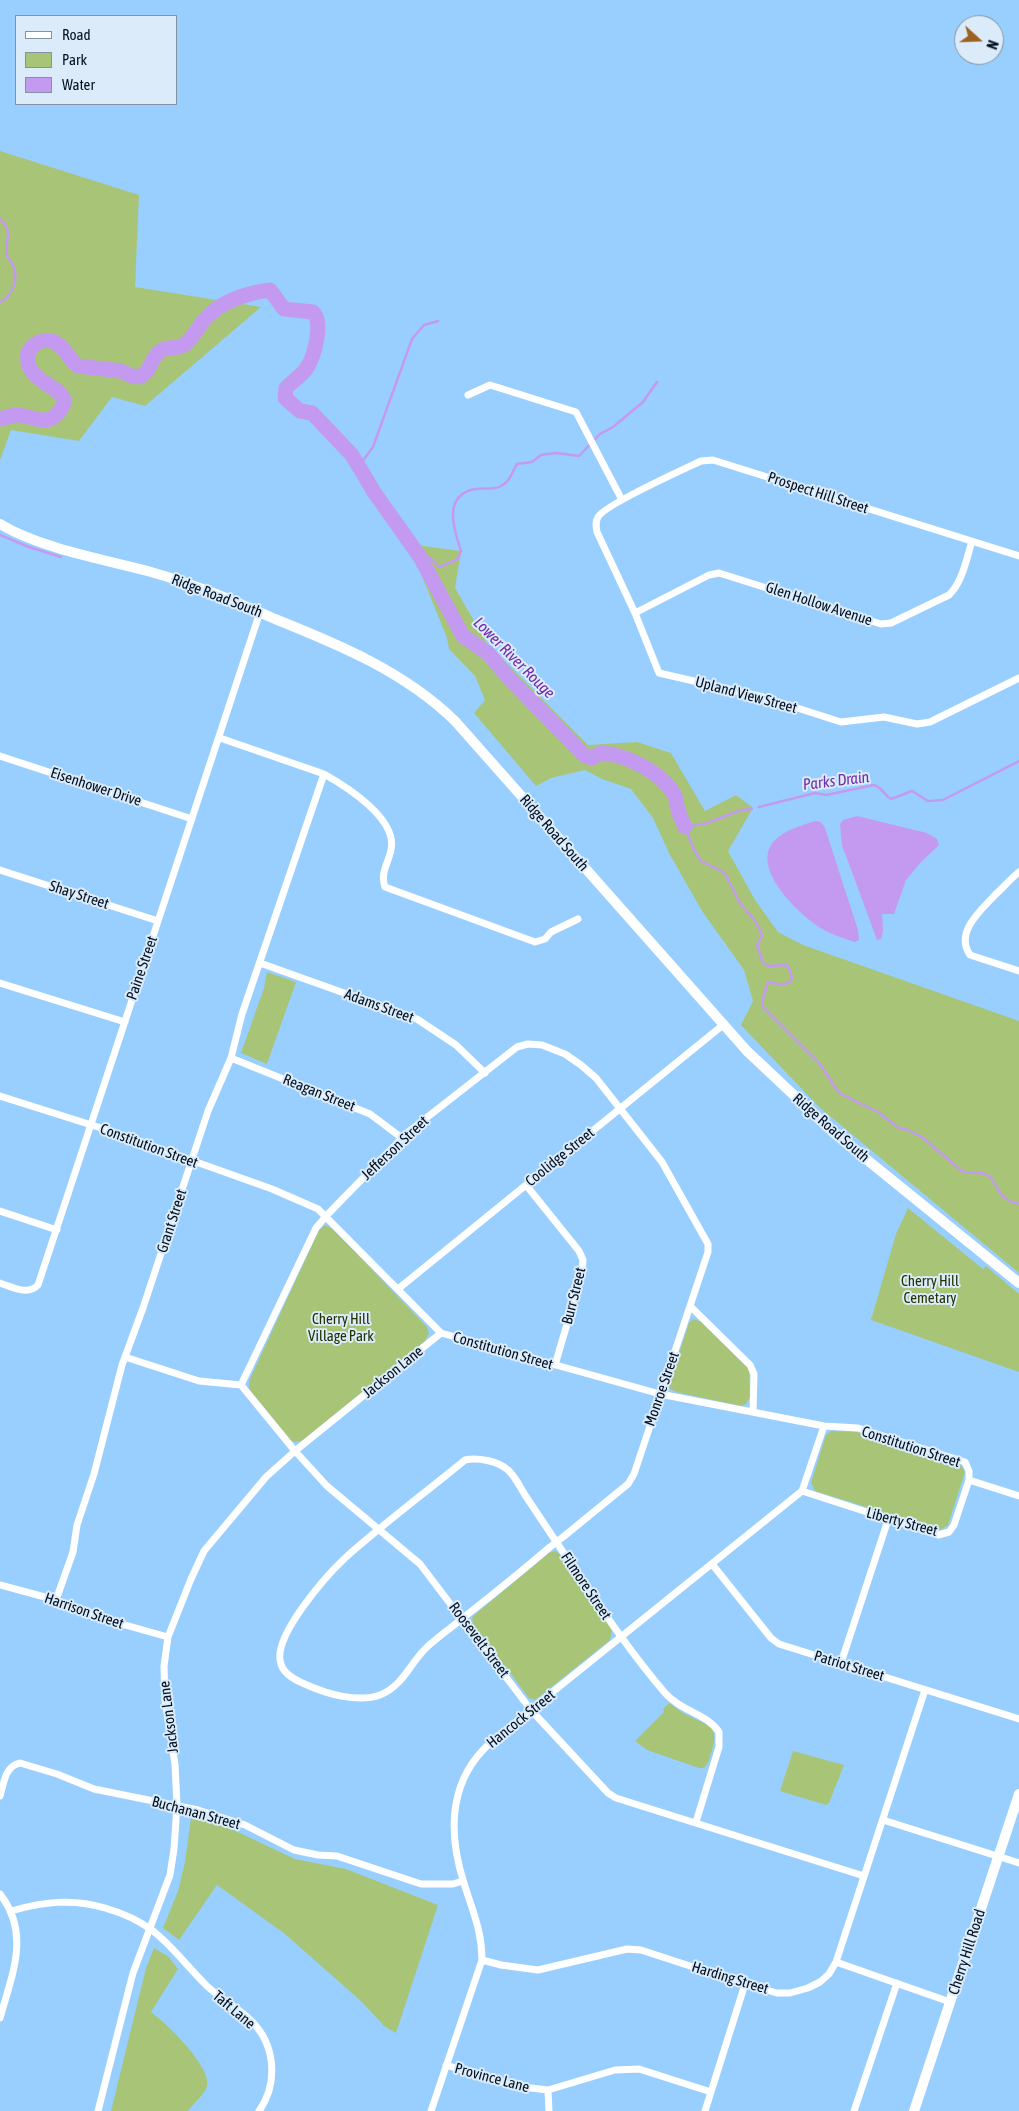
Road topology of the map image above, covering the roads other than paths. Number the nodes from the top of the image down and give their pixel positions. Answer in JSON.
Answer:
{"nodes":[{"id":1,"x":468,"y":395,"type":"dead end"},
{"id":2,"x":622,"y":500,"type":"junction"},
{"id":3,"x":0,"y":524,"type":"edge"},
{"id":4,"x":972,"y":541,"type":"junction"},
{"id":5,"x":1019,"y":556,"type":"edge"},
{"id":6,"x":260,"y":612,"type":"junction"},
{"id":7,"x":635,"y":612,"type":"junction"},
{"id":8,"x":1019,"y":678,"type":"edge"},
{"id":9,"x":220,"y":738,"type":"junction"},
{"id":10,"x":0,"y":756,"type":"edge"},
{"id":11,"x":324,"y":774,"type":"junction"},
{"id":12,"x":192,"y":819,"type":"junction"},
{"id":13,"x":0,"y":870,"type":"edge"},
{"id":14,"x":1019,"y":872,"type":"edge"},
{"id":15,"x":578,"y":919,"type":"dead end"},
{"id":16,"x":158,"y":920,"type":"junction"},
{"id":17,"x":260,"y":963,"type":"junction"},
{"id":18,"x":1019,"y":972,"type":"edge"},
{"id":19,"x":0,"y":983,"type":"edge"},
{"id":20,"x":124,"y":1022,"type":"junction"},
{"id":21,"x":723,"y":1025,"type":"junction"},
{"id":22,"x":231,"y":1058,"type":"junction"},
{"id":23,"x":484,"y":1073,"type":"junction"},
{"id":24,"x":0,"y":1096,"type":"edge"},
{"id":25,"x":620,"y":1109,"type":"junction"},
{"id":26,"x":92,"y":1126,"type":"junction"},
{"id":27,"x":402,"y":1138,"type":"junction"},
{"id":28,"x":191,"y":1161,"type":"junction"},
{"id":29,"x":526,"y":1185,"type":"junction"},
{"id":30,"x":0,"y":1211,"type":"edge"},
{"id":31,"x":326,"y":1215,"type":"junction"},
{"id":32,"x":57,"y":1230,"type":"junction"},
{"id":33,"x":0,"y":1283,"type":"edge"},
{"id":34,"x":1019,"y":1283,"type":"edge"},
{"id":35,"x":398,"y":1289,"type":"junction"},
{"id":36,"x":691,"y":1307,"type":"junction"},
{"id":37,"x":440,"y":1333,"type":"junction"},
{"id":38,"x":125,"y":1357,"type":"junction"},
{"id":39,"x":555,"y":1365,"type":"junction"},
{"id":40,"x":241,"y":1385,"type":"junction"},
{"id":41,"x":660,"y":1394,"type":"junction"},
{"id":42,"x":753,"y":1412,"type":"junction"},
{"id":43,"x":824,"y":1426,"type":"junction"},
{"id":44,"x":295,"y":1451,"type":"junction"},
{"id":45,"x":969,"y":1480,"type":"junction"},
{"id":46,"x":802,"y":1491,"type":"junction"},
{"id":47,"x":1019,"y":1496,"type":"edge"},
{"id":48,"x":888,"y":1520,"type":"junction"},
{"id":49,"x":380,"y":1530,"type":"junction"},
{"id":50,"x":557,"y":1542,"type":"junction"},
{"id":51,"x":712,"y":1564,"type":"junction"},
{"id":52,"x":0,"y":1585,"type":"edge"},
{"id":53,"x":56,"y":1600,"type":"junction"},
{"id":54,"x":463,"y":1618,"type":"junction"},
{"id":55,"x":168,"y":1637,"type":"junction"},
{"id":56,"x":621,"y":1638,"type":"junction"},
{"id":57,"x":841,"y":1663,"type":"junction"},
{"id":58,"x":926,"y":1690,"type":"junction"},
{"id":59,"x":531,"y":1710,"type":"junction"},
{"id":60,"x":1019,"y":1719,"type":"edge"},
{"id":61,"x":1019,"y":1794,"type":"edge"},
{"id":62,"x":0,"y":1796,"type":"edge"},
{"id":63,"x":177,"y":1805,"type":"junction"},
{"id":64,"x":883,"y":1820,"type":"junction"},
{"id":65,"x":696,"y":1822,"type":"junction"},
{"id":66,"x":999,"y":1857,"type":"junction"},
{"id":67,"x":1019,"y":1863,"type":"edge"},
{"id":68,"x":864,"y":1876,"type":"junction"},
{"id":69,"x":463,"y":1881,"type":"junction"},
{"id":70,"x":0,"y":1894,"type":"edge"},
{"id":71,"x":11,"y":1910,"type":"junction"},
{"id":72,"x":150,"y":1928,"type":"junction"},
{"id":73,"x":482,"y":1960,"type":"junction"},
{"id":74,"x":836,"y":1962,"type":"junction"},
{"id":75,"x":897,"y":1983,"type":"junction"},
{"id":76,"x":745,"y":1984,"type":"junction"},
{"id":77,"x":950,"y":2002,"type":"junction"},
{"id":78,"x":0,"y":2018,"type":"edge"},
{"id":79,"x":446,"y":2065,"type":"junction"},
{"id":80,"x":548,"y":2090,"type":"junction"},
{"id":81,"x":711,"y":2092,"type":"junction"},
{"id":82,"x":98,"y":2111,"type":"edge"},
{"id":83,"x":259,"y":2111,"type":"edge"},
{"id":84,"x":431,"y":2111,"type":"edge"},
{"id":85,"x":549,"y":2111,"type":"edge"},
{"id":86,"x":705,"y":2111,"type":"edge"},
{"id":87,"x":854,"y":2111,"type":"edge"},
{"id":88,"x":914,"y":2111,"type":"edge"}],
"edges":[{"from":1,"to":2,"type":"street"},
{"from":2,"to":4,"type":"street","name":"Prospect Hill Street"},
{"from":2,"to":7,"type":"street","name":"Upland View Street"},
{"from":3,"to":6,"type":"main road","name":"Ridge Road South"},
{"from":4,"to":5,"type":"street","name":"Prospect Hill Street"},
{"from":4,"to":7,"type":"street","name":"Glen Hollow Avenue"},
{"from":6,"to":9,"type":"street","name":"Paine Street"},
{"from":6,"to":21,"type":"main road","name":"Ridge Road South"},
{"from":7,"to":8,"type":"street","name":"Upland View Street"},
{"from":9,"to":11,"type":"street"},
{"from":9,"to":12,"type":"street","name":"Paine Street"},
{"from":10,"to":12,"type":"street","name":"Eisenhower Drive"},
{"from":11,"to":15,"type":"street"},
{"from":11,"to":17,"type":"street","name":"Grant Street"},
{"from":12,"to":16,"type":"street","name":"Paine Street"},
{"from":13,"to":16,"type":"street","name":"Shay Street"},
{"from":14,"to":18,"type":"street"},
{"from":16,"to":20,"type":"street","name":"Paine Street"},
{"from":17,"to":22,"type":"street","name":"Grant Street"},
{"from":17,"to":23,"type":"street","name":"Adams Street"},
{"from":19,"to":20,"type":"street"},
{"from":20,"to":26,"type":"street","name":"Paine Street"},
{"from":21,"to":25,"type":"street","name":"Coolidge Street"},
{"from":21,"to":34,"type":"main road","name":"Ridge Road South"},
{"from":22,"to":27,"type":"street","name":"Reagan Street"},
{"from":22,"to":28,"type":"street","name":"Grant Street"},
{"from":23,"to":25,"type":"street","name":"Jefferson Street"},
{"from":23,"to":27,"type":"street","name":"Jefferson Street"},
{"from":24,"to":26,"type":"street","name":"Constitution Street"},
{"from":25,"to":29,"type":"street","name":"Coolidge Street"},
{"from":25,"to":36,"type":"street","name":"Monroe Street"},
{"from":26,"to":28,"type":"street","name":"Constitution Street"},
{"from":26,"to":32,"type":"street","name":"Paine Street"},
{"from":27,"to":31,"type":"street","name":"Jefferson Street"},
{"from":28,"to":31,"type":"street","name":"Constitution Street"},
{"from":28,"to":38,"type":"street","name":"Grant Street"},
{"from":29,"to":35,"type":"street","name":"Coolidge Street"},
{"from":29,"to":39,"type":"street","name":"Burr Street"},
{"from":30,"to":32,"type":"street"},
{"from":31,"to":35,"type":"street","name":"Constitution Street"},
{"from":31,"to":40,"type":"street","name":"Jefferson Street"},
{"from":32,"to":33,"type":"street","name":"Paine Street"},
{"from":35,"to":37,"type":"street","name":"Constitution Street"},
{"from":36,"to":41,"type":"street","name":"Monroe Street"},
{"from":36,"to":42,"type":"street"},
{"from":37,"to":39,"type":"street","name":"Constitution Street"},
{"from":37,"to":44,"type":"street","name":"Jackson Lane"},
{"from":38,"to":40,"type":"street"},
{"from":38,"to":53,"type":"street","name":"Grant Street"},
{"from":39,"to":41,"type":"street","name":"Constitution Street"},
{"from":40,"to":44,"type":"street","name":"Roosevelt Street"},
{"from":41,"to":42,"type":"street","name":"Constitution Street"},
{"from":41,"to":50,"type":"street","name":"Monroe Street"},
{"from":42,"to":43,"type":"street","name":"Constitution Street"},
{"from":43,"to":45,"type":"street","name":"Constitution Street"},
{"from":43,"to":46,"type":"street"},
{"from":44,"to":49,"type":"street","name":"Roosevelt Street"},
{"from":44,"to":55,"type":"street","name":"Jackson Lane"},
{"from":45,"to":47,"type":"street","name":"Constitution Street"},
{"from":45,"to":48,"type":"street","name":"Liberty Street"},
{"from":46,"to":48,"type":"street","name":"Liberty Street"},
{"from":46,"to":51,"type":"street","name":"Hancock Street"},
{"from":48,"to":57,"type":"street"},
{"from":49,"to":50,"type":"street","name":"Filmore Street"},
{"from":49,"to":54,"type":"street","name":"Roosevelt Street"},
{"from":49,"to":54,"type":"street","name":"Monroe Street"},
{"from":50,"to":54,"type":"street","name":"Monroe Street"},
{"from":50,"to":56,"type":"street","name":"Filmore Street"},
{"from":51,"to":56,"type":"street","name":"Hancock Street"},
{"from":51,"to":57,"type":"street","name":"Patriot Street"},
{"from":52,"to":53,"type":"street","name":"Harrison Street"},
{"from":53,"to":55,"type":"street","name":"Harrison Street"},
{"from":54,"to":59,"type":"street","name":"Roosevelt Street"},
{"from":55,"to":63,"type":"street","name":"Jackson Lane"},
{"from":56,"to":59,"type":"street","name":"Hancock Street"},
{"from":56,"to":65,"type":"street","name":"Filmore Street"},
{"from":57,"to":58,"type":"street","name":"Patriot Street"},
{"from":58,"to":60,"type":"street","name":"Patriot Street"},
{"from":58,"to":64,"type":"street","name":"Harding Street"},
{"from":59,"to":65,"type":"street","name":"Roosevelt Street"},
{"from":59,"to":69,"type":"street","name":"Hancock Street"},
{"from":61,"to":66,"type":"main road","name":"Cherry Hill Road"},
{"from":62,"to":63,"type":"street","name":"Buchanan Street"},
{"from":63,"to":69,"type":"street","name":"Buchanan Street"},
{"from":63,"to":72,"type":"street","name":"Jackson Lane"},
{"from":64,"to":66,"type":"street"},
{"from":64,"to":68,"type":"street","name":"Harding Street"},
{"from":65,"to":68,"type":"street","name":"Roosevelt Street"},
{"from":66,"to":67,"type":"street"},
{"from":66,"to":77,"type":"main road","name":"Cherry Hill Road"},
{"from":68,"to":74,"type":"street","name":"Harding Street"},
{"from":69,"to":73,"type":"street","name":"Hancock Street"},
{"from":70,"to":71,"type":"street"},
{"from":71,"to":72,"type":"street","name":"Taft Lane"},
{"from":71,"to":78,"type":"street"},
{"from":72,"to":82,"type":"street","name":"Jackson Lane"},
{"from":72,"to":83,"type":"street","name":"Taft Lane"},
{"from":73,"to":76,"type":"street","name":"Harding Street"},
{"from":73,"to":79,"type":"street","name":"Hancock Street"},
{"from":74,"to":75,"type":"street"},
{"from":74,"to":76,"type":"street","name":"Harding Street"},
{"from":75,"to":77,"type":"street"},
{"from":75,"to":87,"type":"street"},
{"from":76,"to":81,"type":"street"},
{"from":77,"to":88,"type":"main road","name":"Cherry Hill Road"},
{"from":79,"to":80,"type":"street","name":"Province Lane"},
{"from":79,"to":84,"type":"street","name":"Hancock Street"},
{"from":80,"to":81,"type":"street","name":"Province Lane"},
{"from":80,"to":85,"type":"street"},
{"from":81,"to":86,"type":"street"}]}
